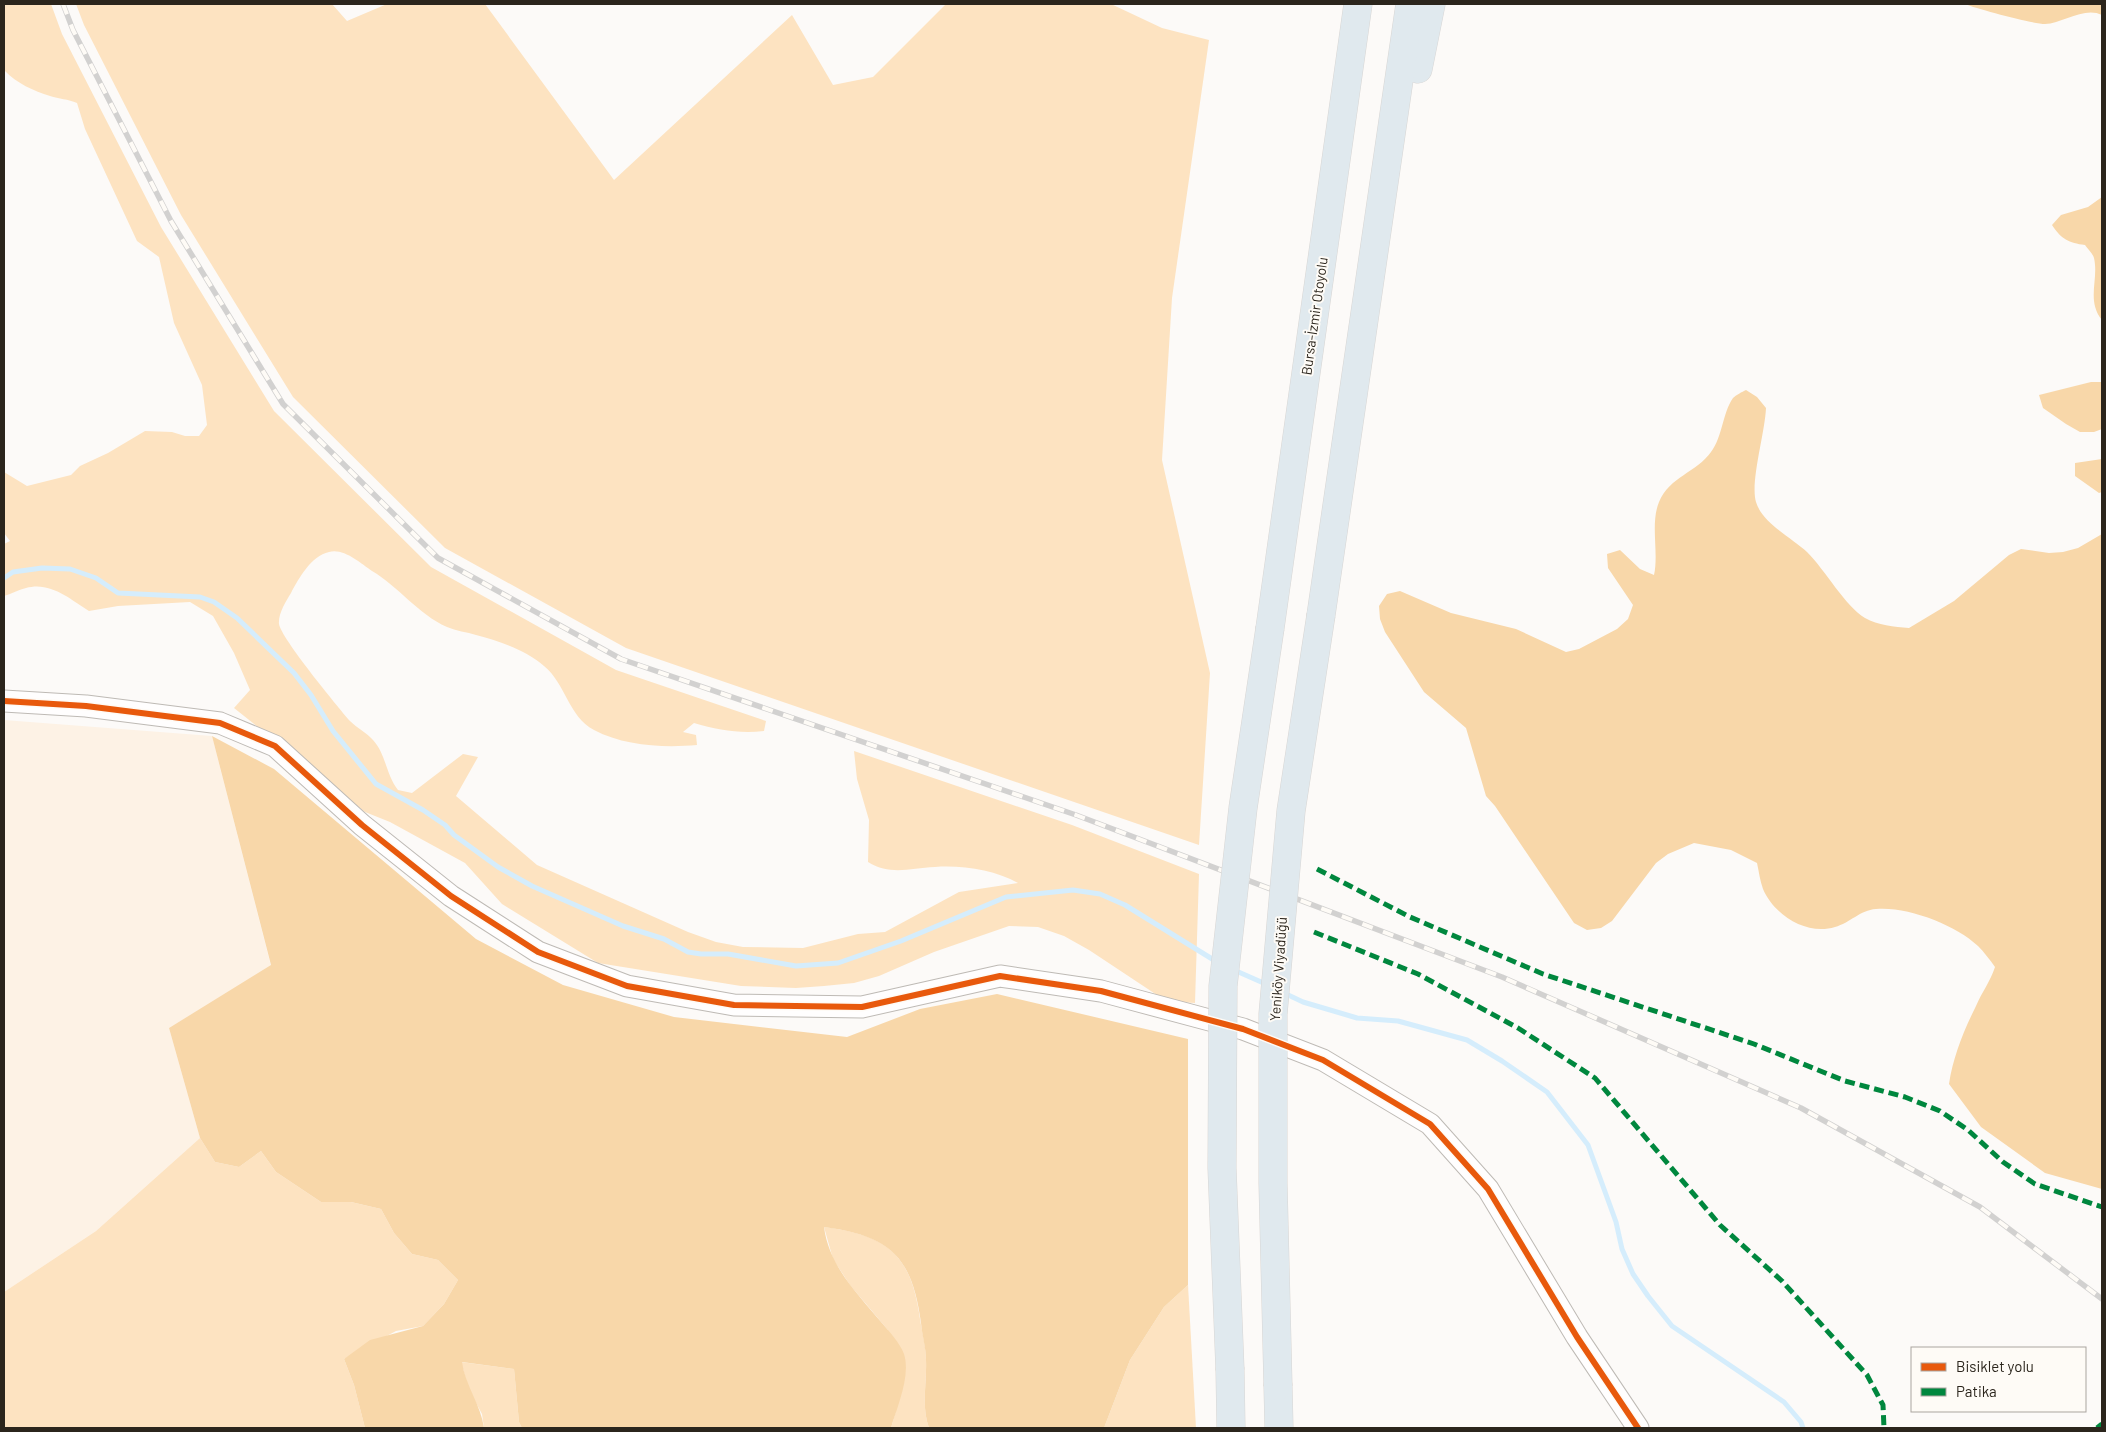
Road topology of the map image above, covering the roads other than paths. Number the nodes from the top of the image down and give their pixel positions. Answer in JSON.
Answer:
{"nodes":[{"id":1,"x":1358,"y":4,"type":"edge"},
{"id":2,"x":1410,"y":4,"type":"edge"},
{"id":3,"x":1431,"y":4,"type":"edge"},
{"id":4,"x":1357,"y":377,"type":"junction"},
{"id":5,"x":4,"y":701,"type":"edge"},
{"id":6,"x":1231,"y":1428,"type":"edge"},
{"id":7,"x":1279,"y":1428,"type":"edge"},
{"id":8,"x":1638,"y":1428,"type":"edge"}],
"edges":[{"from":1,"to":6,"type":"highway","name":"Bursa-İzmir Otoyolu","bridge":true},
{"from":2,"to":4,"type":"highway"},
{"from":3,"to":4,"type":"highway"},
{"from":4,"to":7,"type":"highway","name":"Yeniköy Viyadüğü","bridge":true},
{"from":5,"to":8,"type":"street"}]}
